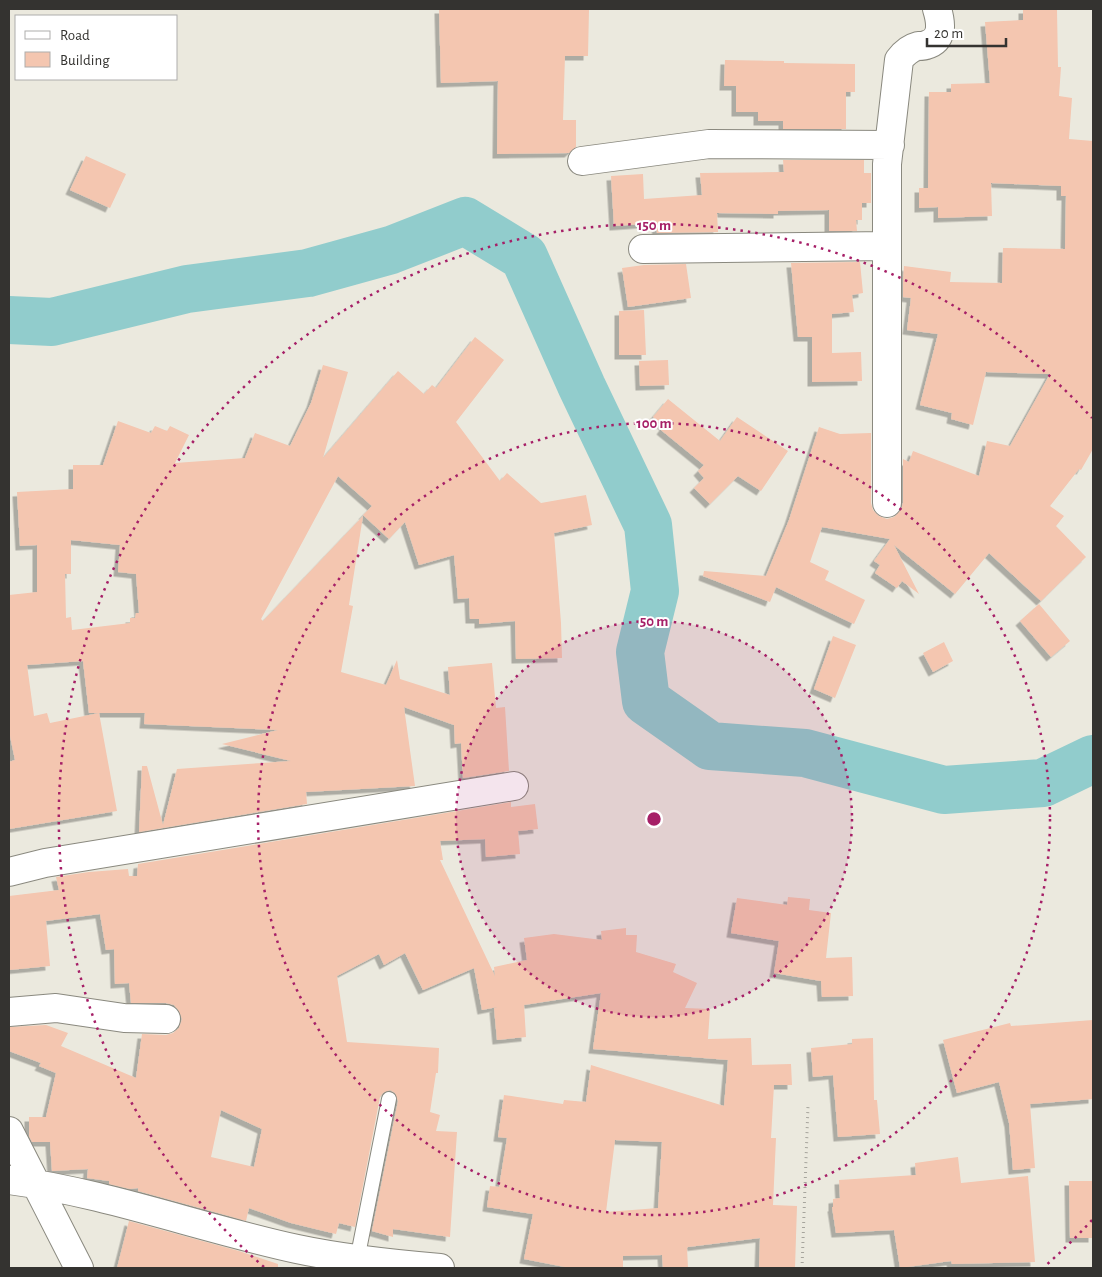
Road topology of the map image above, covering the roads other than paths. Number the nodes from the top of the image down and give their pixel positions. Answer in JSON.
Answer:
{"nodes":[{"id":1,"x":937,"y":9,"type":"edge"},
{"id":2,"x":890,"y":145,"type":"junction"},
{"id":3,"x":582,"y":161,"type":"dead end"},
{"id":4,"x":887,"y":246,"type":"junction"},
{"id":5,"x":643,"y":249,"type":"dead end"},
{"id":6,"x":886,"y":503,"type":"dead end"},
{"id":7,"x":514,"y":786,"type":"dead end"},
{"id":8,"x":9,"y":872,"type":"edge"},
{"id":9,"x":9,"y":1012,"type":"edge"},
{"id":10,"x":166,"y":1019,"type":"dead end"},
{"id":11,"x":389,"y":1099,"type":"dead end"},
{"id":12,"x":9,"y":1131,"type":"edge"},
{"id":13,"x":9,"y":1180,"type":"edge"},
{"id":14,"x":36,"y":1183,"type":"junction"},
{"id":15,"x":357,"y":1260,"type":"junction"},
{"id":16,"x":79,"y":1268,"type":"edge"},
{"id":17,"x":440,"y":1268,"type":"edge"}],
"edges":[{"from":1,"to":2,"type":"street"},
{"from":2,"to":3,"type":"street"},
{"from":2,"to":4,"type":"street"},
{"from":4,"to":5,"type":"street"},
{"from":4,"to":6,"type":"street"},
{"from":7,"to":8,"type":"street"},
{"from":9,"to":10,"type":"street"},
{"from":11,"to":15,"type":"lane"},
{"from":12,"to":14,"type":"street"},
{"from":13,"to":14,"type":"street"},
{"from":14,"to":15,"type":"street"},
{"from":14,"to":16,"type":"street"},
{"from":15,"to":17,"type":"street"}]}
